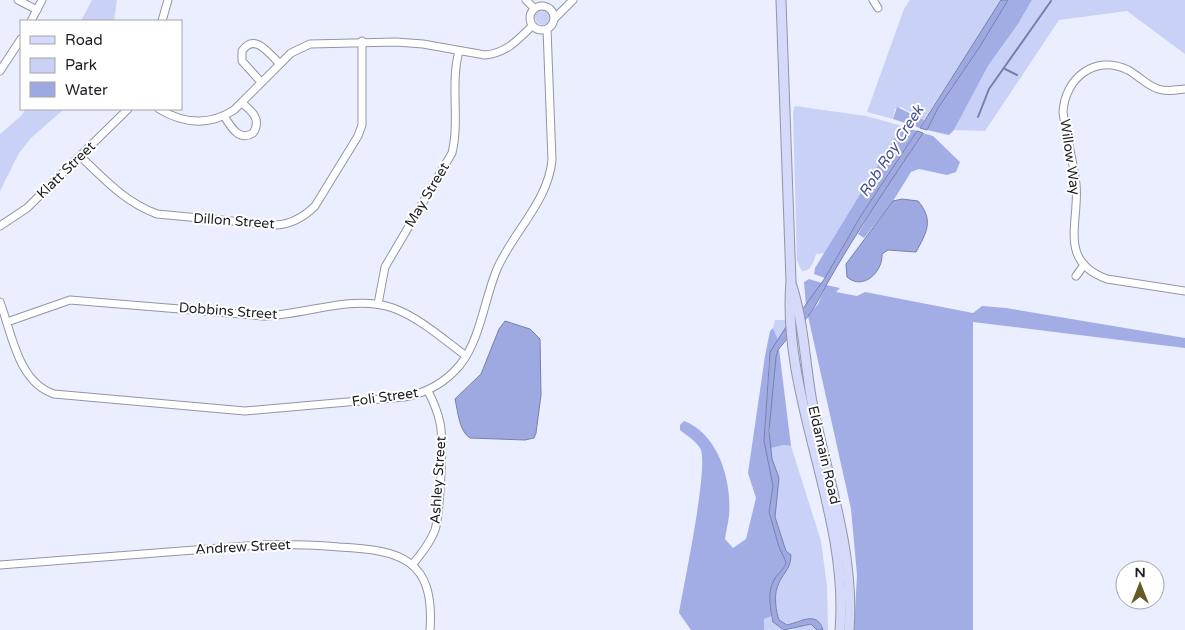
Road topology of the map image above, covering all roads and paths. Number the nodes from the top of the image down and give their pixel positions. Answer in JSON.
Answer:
{"nodes":[{"id":1,"x":18,"y":0,"type":"edge"},
{"id":2,"x":42,"y":0,"type":"edge"},
{"id":3,"x":168,"y":0,"type":"edge"},
{"id":4,"x":526,"y":0,"type":"edge"},
{"id":5,"x":573,"y":0,"type":"edge"},
{"id":6,"x":781,"y":0,"type":"edge"},
{"id":7,"x":873,"y":0,"type":"edge"},
{"id":8,"x":547,"y":3,"type":"edge"},
{"id":9,"x":534,"y":8,"type":"junction"},
{"id":10,"x":878,"y":8,"type":"dead end"},
{"id":11,"x":37,"y":10,"type":"junction"},
{"id":12,"x":555,"y":18,"type":"junction"},
{"id":13,"x":32,"y":20,"type":"edge"},
{"id":14,"x":162,"y":20,"type":"edge"},
{"id":15,"x":532,"y":26,"type":"junction"},
{"id":16,"x":547,"y":29,"type":"junction"},
{"id":17,"x":20,"y":41,"type":"edge"},
{"id":18,"x":362,"y":41,"type":"junction"},
{"id":19,"x":459,"y":51,"type":"junction"},
{"id":20,"x":280,"y":64,"type":"junction"},
{"id":21,"x":0,"y":71,"type":"edge"},
{"id":22,"x":261,"y":82,"type":"junction"},
{"id":23,"x":1185,"y":89,"type":"edge"},
{"id":24,"x":242,"y":103,"type":"junction"},
{"id":25,"x":127,"y":110,"type":"edge"},
{"id":26,"x":161,"y":110,"type":"edge"},
{"id":27,"x":224,"y":116,"type":"junction"},
{"id":28,"x":80,"y":156,"type":"junction"},
{"id":29,"x":0,"y":226,"type":"edge"},
{"id":30,"x":1084,"y":265,"type":"junction"},
{"id":31,"x":1076,"y":276,"type":"dead end"},
{"id":32,"x":791,"y":281,"type":"junction"},
{"id":33,"x":1185,"y":291,"type":"edge"},
{"id":34,"x":0,"y":302,"type":"edge"},
{"id":35,"x":378,"y":304,"type":"junction"},
{"id":36,"x":7,"y":322,"type":"junction"},
{"id":37,"x":466,"y":356,"type":"junction"},
{"id":38,"x":428,"y":391,"type":"junction"},
{"id":39,"x":0,"y":565,"type":"edge"},
{"id":40,"x":412,"y":565,"type":"junction"},
{"id":41,"x":430,"y":630,"type":"edge"},
{"id":42,"x":840,"y":630,"type":"edge"},
{"id":43,"x":849,"y":630,"type":"edge"}],
"edges":[{"from":1,"to":11,"type":"street"},
{"from":2,"to":11,"type":"street"},
{"from":3,"to":14,"type":"street"},
{"from":4,"to":9,"type":"street"},
{"from":5,"to":12,"type":"street"},
{"from":6,"to":32,"type":"main road","name":"Eldamain Road"},
{"from":7,"to":10,"type":"street"},
{"from":8,"to":9,"type":"street"},
{"from":8,"to":12,"type":"street"},
{"from":9,"to":15,"type":"street"},
{"from":11,"to":13,"type":"street"},
{"from":12,"to":16,"type":"street"},
{"from":15,"to":16,"type":"street"},
{"from":15,"to":19,"type":"street"},
{"from":16,"to":37,"type":"street","name":"Foli Street"},
{"from":17,"to":21,"type":"street"},
{"from":18,"to":19,"type":"street"},
{"from":18,"to":20,"type":"street"},
{"from":18,"to":28,"type":"street","name":"Dillon Street"},
{"from":19,"to":35,"type":"street","name":"May Street"},
{"from":20,"to":22,"type":"street"},
{"from":20,"to":22,"type":"street"},
{"from":22,"to":24,"type":"street"},
{"from":23,"to":30,"type":"street","name":"Willow Way"},
{"from":24,"to":27,"type":"street"},
{"from":24,"to":27,"type":"street"},
{"from":25,"to":28,"type":"street","name":"Klatt Street"},
{"from":26,"to":27,"type":"street"},
{"from":28,"to":29,"type":"street","name":"Klatt Street"},
{"from":30,"to":31,"type":"street"},
{"from":30,"to":33,"type":"street"},
{"from":32,"to":42,"type":"main road","name":"Eldamain Road"},
{"from":32,"to":43,"type":"main road","name":"Eldamain Road"},
{"from":34,"to":36,"type":"street","name":"Foli Street"},
{"from":35,"to":36,"type":"street","name":"Dobbins Street"},
{"from":35,"to":37,"type":"street","name":"Dobbins Street"},
{"from":36,"to":38,"type":"street","name":"Foli Street"},
{"from":37,"to":38,"type":"street","name":"Foli Street"},
{"from":38,"to":40,"type":"street","name":"Ashley Street"},
{"from":39,"to":40,"type":"street","name":"Andrew Street"},
{"from":40,"to":41,"type":"street"}]}
